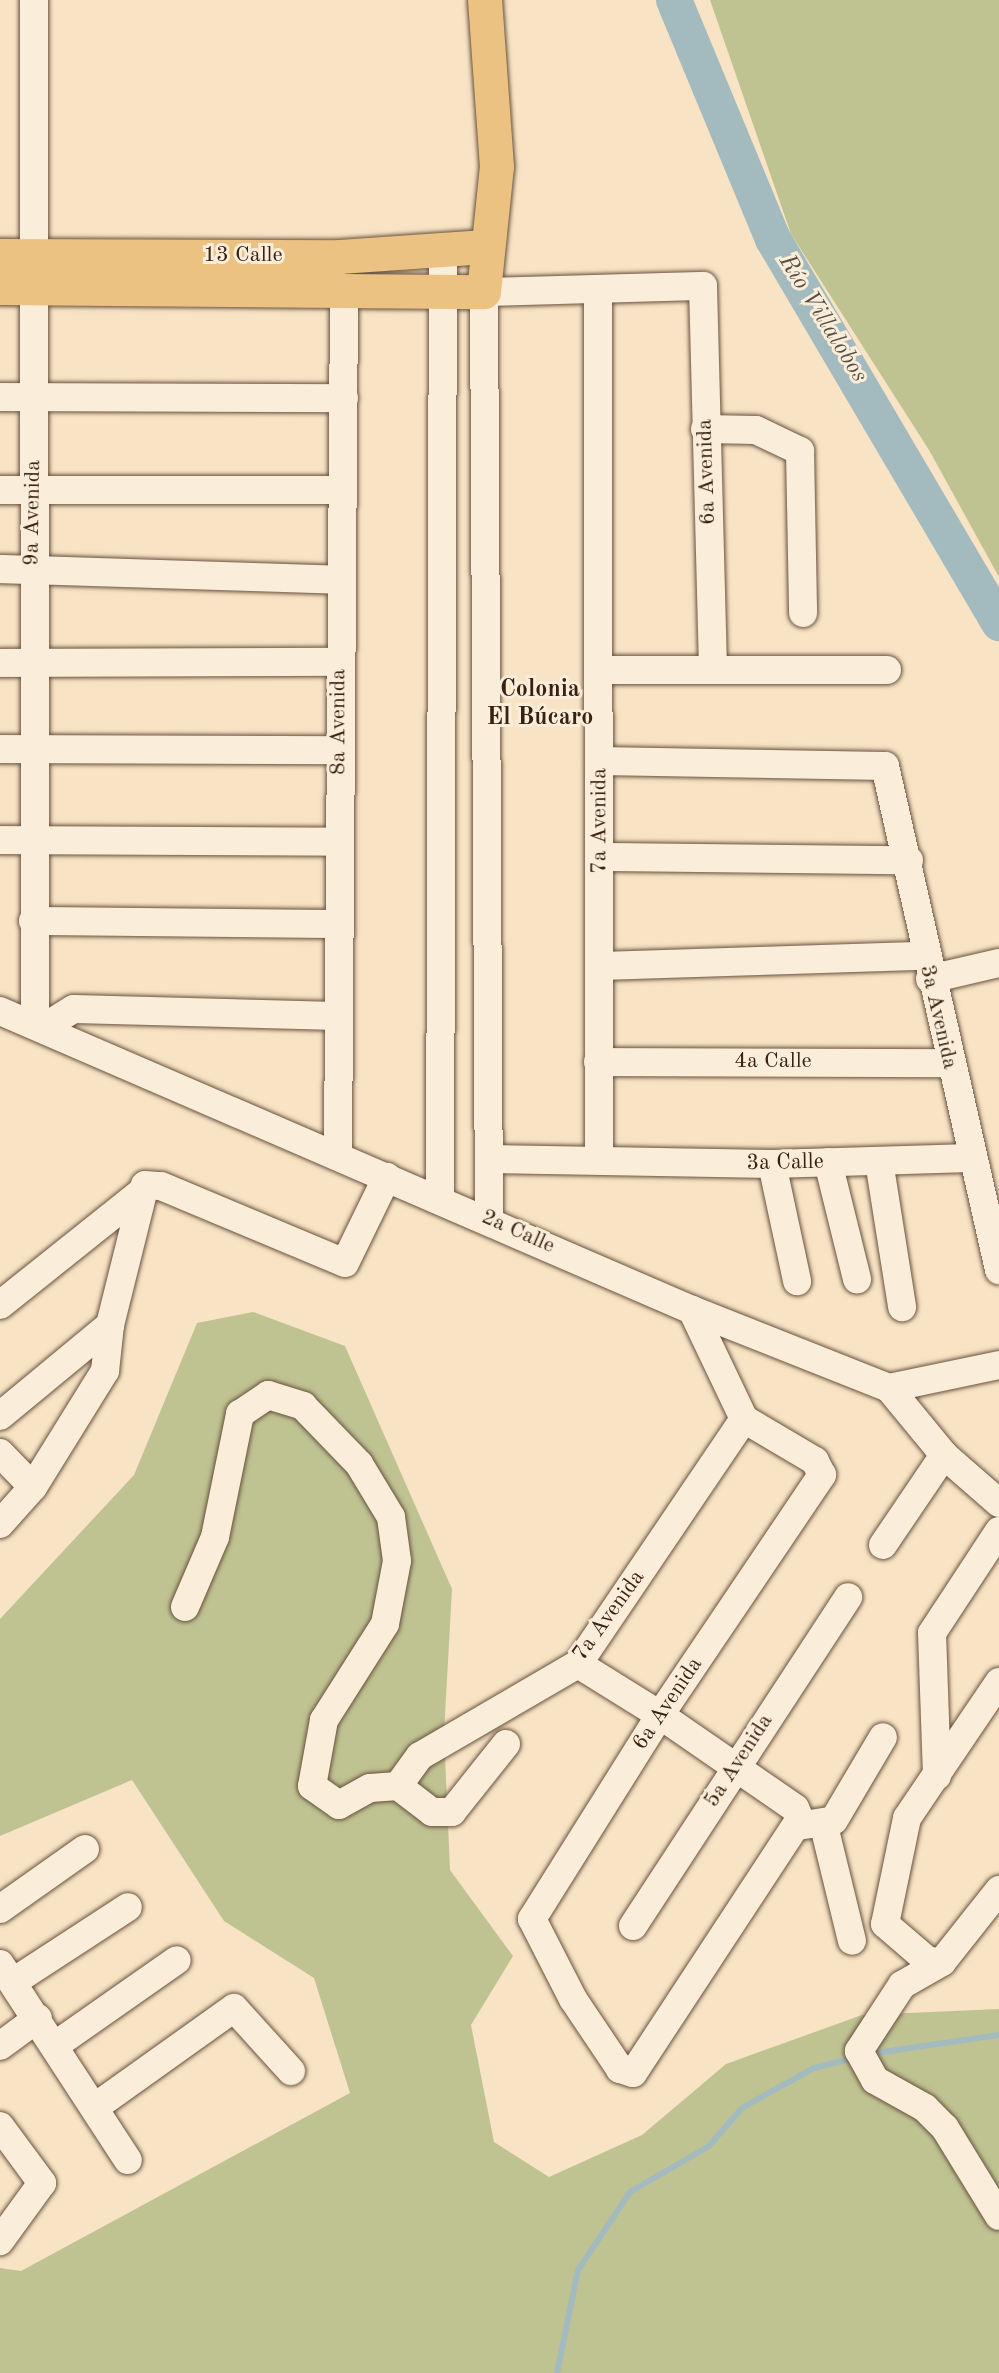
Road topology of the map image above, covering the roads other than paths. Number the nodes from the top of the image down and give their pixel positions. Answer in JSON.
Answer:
{"nodes":[{"id":1,"x":34,"y":0,"type":"edge"},
{"id":2,"x":485,"y":0,"type":"edge"},
{"id":3,"x":486,"y":247,"type":"junction"},
{"id":4,"x":443,"y":249,"type":"junction"},
{"id":5,"x":23,"y":267,"type":"edge"},
{"id":6,"x":0,"y":288,"type":"edge"},
{"id":7,"x":344,"y":290,"type":"junction"},
{"id":8,"x":598,"y":290,"type":"junction"},
{"id":9,"x":443,"y":291,"type":"junction"},
{"id":10,"x":484,"y":292,"type":"junction"},
{"id":11,"x":0,"y":397,"type":"edge"},
{"id":12,"x":35,"y":397,"type":"junction"},
{"id":13,"x":344,"y":398,"type":"junction"},
{"id":14,"x":705,"y":429,"type":"junction"},
{"id":15,"x":0,"y":490,"type":"edge"},
{"id":16,"x":34,"y":490,"type":"junction"},
{"id":17,"x":342,"y":490,"type":"junction"},
{"id":18,"x":0,"y":569,"type":"edge"},
{"id":19,"x":32,"y":569,"type":"junction"},
{"id":20,"x":341,"y":580,"type":"junction"},
{"id":21,"x":803,"y":613,"type":"dead end"},
{"id":22,"x":339,"y":662,"type":"junction"},
{"id":23,"x":0,"y":663,"type":"edge"},
{"id":24,"x":33,"y":663,"type":"junction"},
{"id":25,"x":713,"y":666,"type":"junction"},
{"id":26,"x":598,"y":670,"type":"junction"},
{"id":27,"x":887,"y":670,"type":"dead end"},
{"id":28,"x":0,"y":749,"type":"edge"},
{"id":29,"x":33,"y":750,"type":"junction"},
{"id":30,"x":338,"y":750,"type":"junction"},
{"id":31,"x":599,"y":761,"type":"junction"},
{"id":32,"x":0,"y":840,"type":"edge"},
{"id":33,"x":32,"y":840,"type":"junction"},
{"id":34,"x":338,"y":842,"type":"junction"},
{"id":35,"x":600,"y":857,"type":"junction"},
{"id":36,"x":909,"y":860,"type":"junction"},
{"id":37,"x":33,"y":921,"type":"junction"},
{"id":38,"x":339,"y":924,"type":"junction"},
{"id":39,"x":999,"y":963,"type":"edge"},
{"id":40,"x":601,"y":966,"type":"junction"},
{"id":41,"x":927,"y":967,"type":"junction"},
{"id":42,"x":0,"y":1011,"type":"edge"},
{"id":43,"x":337,"y":1016,"type":"junction"},
{"id":44,"x":39,"y":1027,"type":"junction"},
{"id":45,"x":598,"y":1062,"type":"junction"},
{"id":46,"x":949,"y":1063,"type":"junction"},
{"id":47,"x":338,"y":1155,"type":"junction"},
{"id":48,"x":971,"y":1158,"type":"junction"},
{"id":49,"x":489,"y":1159,"type":"junction"},
{"id":50,"x":599,"y":1160,"type":"junction"},
{"id":51,"x":879,"y":1161,"type":"junction"},
{"id":52,"x":828,"y":1162,"type":"junction"},
{"id":53,"x":772,"y":1164,"type":"junction"},
{"id":54,"x":387,"y":1177,"type":"junction"},
{"id":55,"x":144,"y":1190,"type":"junction"},
{"id":56,"x":440,"y":1198,"type":"junction"},
{"id":57,"x":489,"y":1219,"type":"junction"},
{"id":58,"x":999,"y":1270,"type":"edge"},
{"id":59,"x":857,"y":1279,"type":"dead end"},
{"id":60,"x":797,"y":1281,"type":"dead end"},
{"id":61,"x":0,"y":1305,"type":"edge"},
{"id":62,"x":902,"y":1307,"type":"dead end"},
{"id":63,"x":692,"y":1310,"type":"junction"},
{"id":64,"x":110,"y":1325,"type":"junction"},
{"id":65,"x":999,"y":1365,"type":"edge"},
{"id":66,"x":889,"y":1388,"type":"junction"},
{"id":67,"x":0,"y":1416,"type":"edge"},
{"id":68,"x":744,"y":1419,"type":"junction"},
{"id":69,"x":0,"y":1453,"type":"edge"},
{"id":70,"x":944,"y":1455,"type":"junction"},
{"id":71,"x":33,"y":1487,"type":"junction"},
{"id":72,"x":999,"y":1503,"type":"edge"},
{"id":73,"x":0,"y":1524,"type":"edge"},
{"id":74,"x":999,"y":1531,"type":"edge"},
{"id":75,"x":883,"y":1545,"type":"dead end"},
{"id":76,"x":848,"y":1597,"type":"dead end"},
{"id":77,"x":185,"y":1607,"type":"dead end"},
{"id":78,"x":578,"y":1664,"type":"junction"},
{"id":79,"x":999,"y":1682,"type":"edge"},
{"id":80,"x":660,"y":1715,"type":"junction"},
{"id":81,"x":883,"y":1737,"type":"dead end"},
{"id":82,"x":506,"y":1744,"type":"dead end"},
{"id":83,"x":735,"y":1766,"type":"junction"},
{"id":84,"x":937,"y":1776,"type":"junction"},
{"id":85,"x":398,"y":1786,"type":"junction"},
{"id":86,"x":811,"y":1826,"type":"junction"},
{"id":87,"x":85,"y":1849,"type":"dead end"},
{"id":88,"x":999,"y":1890,"type":"edge"},
{"id":89,"x":128,"y":1907,"type":"dead end"},
{"id":90,"x":0,"y":1909,"type":"edge"},
{"id":91,"x":633,"y":1926,"type":"dead end"},
{"id":92,"x":852,"y":1941,"type":"dead end"},
{"id":93,"x":177,"y":1960,"type":"dead end"},
{"id":94,"x":945,"y":1960,"type":"junction"},
{"id":95,"x":6,"y":1973,"type":"edge"},
{"id":96,"x":38,"y":2018,"type":"junction"},
{"id":97,"x":2,"y":2040,"type":"edge"},
{"id":98,"x":57,"y":2044,"type":"junction"},
{"id":99,"x":291,"y":2071,"type":"dead end"},
{"id":100,"x":98,"y":2105,"type":"junction"},
{"id":101,"x":0,"y":2126,"type":"edge"},
{"id":102,"x":128,"y":2160,"type":"dead end"},
{"id":103,"x":999,"y":2216,"type":"edge"},
{"id":104,"x":0,"y":2241,"type":"edge"}],
"edges":[{"from":1,"to":5,"type":"street","name":"9a Avenida"},
{"from":2,"to":3,"type":"main road"},
{"from":3,"to":4,"type":"main road","name":"13 Calle"},
{"from":3,"to":10,"type":"main road"},
{"from":4,"to":5,"type":"main road","name":"13 Calle"},
{"from":4,"to":9,"type":"street"},
{"from":5,"to":6,"type":"main road","name":"13 Calle"},
{"from":5,"to":7,"type":"main road","name":"13 Calle"},
{"from":5,"to":12,"type":"street","name":"9a Avenida"},
{"from":7,"to":9,"type":"main road","name":"13 Calle"},
{"from":7,"to":13,"type":"street","name":"8a Avenida"},
{"from":8,"to":10,"type":"street"},
{"from":8,"to":14,"type":"street","name":"6a Avenida"},
{"from":8,"to":26,"type":"street","name":"7a Avenida"},
{"from":9,"to":10,"type":"main road","name":"13 Calle"},
{"from":9,"to":56,"type":"street"},
{"from":10,"to":49,"type":"street"},
{"from":11,"to":12,"type":"street"},
{"from":12,"to":13,"type":"street"},
{"from":12,"to":16,"type":"street","name":"9a Avenida"},
{"from":13,"to":17,"type":"street","name":"8a Avenida"},
{"from":14,"to":21,"type":"street"},
{"from":14,"to":25,"type":"street","name":"6a Avenida"},
{"from":15,"to":16,"type":"street"},
{"from":16,"to":17,"type":"street"},
{"from":16,"to":19,"type":"street","name":"9a Avenida"},
{"from":17,"to":20,"type":"street","name":"8a Avenida"},
{"from":18,"to":19,"type":"street"},
{"from":19,"to":20,"type":"street"},
{"from":19,"to":24,"type":"street","name":"9a Avenida"},
{"from":20,"to":22,"type":"street","name":"8a Avenida"},
{"from":22,"to":24,"type":"street"},
{"from":22,"to":30,"type":"street","name":"8a Avenida"},
{"from":23,"to":24,"type":"street"},
{"from":24,"to":29,"type":"street","name":"9a Avenida"},
{"from":25,"to":26,"type":"street"},
{"from":25,"to":27,"type":"street"},
{"from":26,"to":31,"type":"street","name":"7a Avenida"},
{"from":28,"to":29,"type":"street"},
{"from":29,"to":30,"type":"street"},
{"from":29,"to":33,"type":"street","name":"9a Avenida"},
{"from":30,"to":34,"type":"street","name":"8a Avenida"},
{"from":31,"to":35,"type":"street","name":"7a Avenida"},
{"from":31,"to":36,"type":"street","name":"3a Avenida"},
{"from":32,"to":33,"type":"street"},
{"from":33,"to":34,"type":"street"},
{"from":33,"to":37,"type":"street","name":"9a Avenida"},
{"from":34,"to":38,"type":"street","name":"8a Avenida"},
{"from":35,"to":36,"type":"street"},
{"from":35,"to":40,"type":"street","name":"7a Avenida"},
{"from":36,"to":41,"type":"street","name":"3a Avenida"},
{"from":37,"to":38,"type":"street"},
{"from":37,"to":44,"type":"street","name":"9a Avenida"},
{"from":38,"to":43,"type":"street","name":"8a Avenida"},
{"from":39,"to":41,"type":"street"},
{"from":40,"to":41,"type":"street"},
{"from":40,"to":45,"type":"street","name":"7a Avenida"},
{"from":41,"to":46,"type":"street","name":"3a Avenida"},
{"from":42,"to":44,"type":"street","name":"2a Calle"},
{"from":43,"to":44,"type":"street"},
{"from":43,"to":47,"type":"street","name":"8a Avenida"},
{"from":44,"to":47,"type":"street","name":"2a Calle"},
{"from":45,"to":46,"type":"street","name":"4a Calle"},
{"from":45,"to":50,"type":"street","name":"7a Avenida"},
{"from":46,"to":48,"type":"street","name":"3a Avenida"},
{"from":47,"to":54,"type":"street","name":"2a Calle"},
{"from":48,"to":51,"type":"street","name":"3a Calle"},
{"from":48,"to":58,"type":"street","name":"3a Avenida"},
{"from":49,"to":50,"type":"street","name":"3a Calle"},
{"from":49,"to":57,"type":"street"},
{"from":50,"to":53,"type":"street","name":"3a Calle"},
{"from":51,"to":52,"type":"street","name":"3a Calle"},
{"from":51,"to":62,"type":"street"},
{"from":52,"to":53,"type":"street","name":"3a Calle"},
{"from":52,"to":59,"type":"street"},
{"from":53,"to":60,"type":"street"},
{"from":54,"to":55,"type":"street"},
{"from":54,"to":56,"type":"street","name":"2a Calle"},
{"from":55,"to":61,"type":"street"},
{"from":55,"to":64,"type":"street"},
{"from":56,"to":57,"type":"street","name":"2a Calle"},
{"from":57,"to":63,"type":"street","name":"2a Calle"},
{"from":63,"to":66,"type":"street","name":"2a Calle"},
{"from":63,"to":68,"type":"street"},
{"from":64,"to":67,"type":"street"},
{"from":64,"to":71,"type":"street"},
{"from":65,"to":66,"type":"street"},
{"from":66,"to":70,"type":"street","name":"2a Calle"},
{"from":68,"to":78,"type":"street","name":"7a Avenida"},
{"from":68,"to":80,"type":"street","name":"6a Avenida"},
{"from":69,"to":71,"type":"street"},
{"from":70,"to":72,"type":"street","name":"2a Calle"},
{"from":70,"to":75,"type":"street"},
{"from":71,"to":73,"type":"street"},
{"from":74,"to":84,"type":"street"},
{"from":76,"to":83,"type":"street","name":"5a Avenida"},
{"from":77,"to":85,"type":"street"},
{"from":78,"to":80,"type":"street"},
{"from":78,"to":85,"type":"street","name":"7a Avenida"},
{"from":79,"to":84,"type":"street"},
{"from":80,"to":83,"type":"street"},
{"from":80,"to":86,"type":"street","name":"6a Avenida"},
{"from":81,"to":86,"type":"street"},
{"from":82,"to":85,"type":"street"},
{"from":83,"to":86,"type":"street"},
{"from":83,"to":91,"type":"street","name":"5a Avenida"},
{"from":84,"to":94,"type":"street"},
{"from":86,"to":92,"type":"street"},
{"from":87,"to":90,"type":"street"},
{"from":88,"to":94,"type":"street"},
{"from":89,"to":95,"type":"street"},
{"from":93,"to":98,"type":"street"},
{"from":94,"to":103,"type":"street"},
{"from":95,"to":96,"type":"street"},
{"from":96,"to":97,"type":"street"},
{"from":96,"to":98,"type":"street"},
{"from":98,"to":100,"type":"street"},
{"from":99,"to":100,"type":"street"},
{"from":100,"to":102,"type":"street"},
{"from":101,"to":104,"type":"street"}]}
